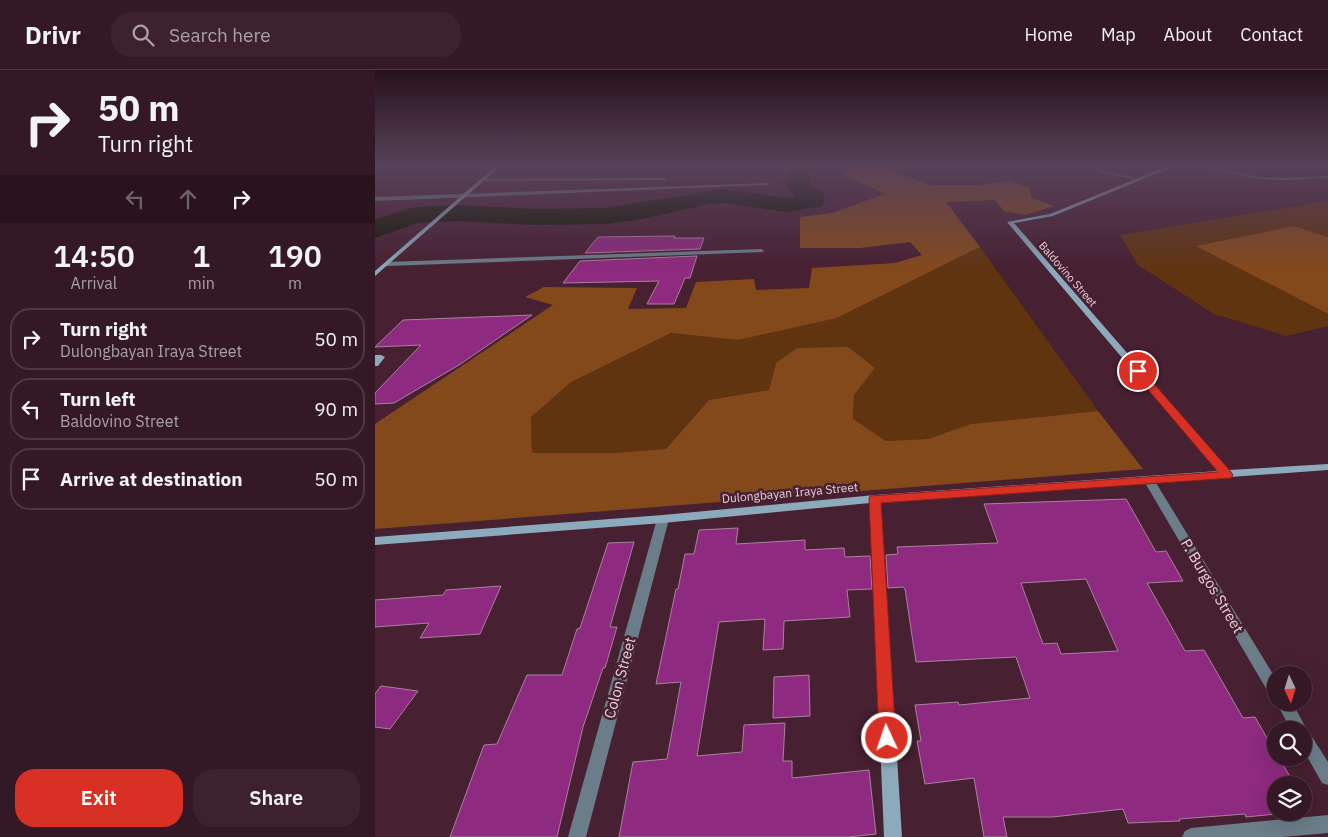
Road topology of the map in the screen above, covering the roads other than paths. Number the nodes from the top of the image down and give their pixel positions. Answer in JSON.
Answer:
{"nodes":[{"id":1,"x":462,"y":200,"type":"edge"},
{"id":2,"x":1089,"y":200,"type":"edge"},
{"id":3,"x":761,"y":251,"type":"dead end"},
{"id":4,"x":387,"y":264,"type":"junction"},
{"id":5,"x":375,"y":274,"type":"edge"},
{"id":6,"x":375,"y":357,"type":"edge"},
{"id":7,"x":375,"y":364,"type":"edge"},
{"id":8,"x":1328,"y":467,"type":"edge"},
{"id":9,"x":1227,"y":475,"type":"junction"},
{"id":10,"x":1149,"y":481,"type":"junction"},
{"id":11,"x":875,"y":499,"type":"junction"},
{"id":12,"x":663,"y":519,"type":"junction"},
{"id":13,"x":375,"y":542,"type":"edge"},
{"id":14,"x":1267,"y":677,"type":"edge"},
{"id":15,"x":1312,"y":750,"type":"edge"},
{"id":16,"x":1328,"y":777,"type":"edge"},
{"id":17,"x":1328,"y":824,"type":"edge"},
{"id":18,"x":577,"y":837,"type":"edge"},
{"id":19,"x":893,"y":837,"type":"edge"},
{"id":20,"x":1191,"y":837,"type":"edge"}],
"edges":[{"from":1,"to":4,"type":"street"},
{"from":2,"to":9,"type":"street","name":"Baldovino Street"},
{"from":3,"to":4,"type":"street"},
{"from":4,"to":5,"type":"street"},
{"from":6,"to":7,"type":"street"},
{"from":8,"to":9,"type":"street","name":"Dulongbayan Iraya Street"},
{"from":9,"to":10,"type":"street","name":"Dulongbayan Iraya Street"},
{"from":10,"to":11,"type":"street","name":"Dulongbayan Iraya Street"},
{"from":10,"to":14,"type":"street","name":"P. Burgos Street"},
{"from":11,"to":12,"type":"street","name":"Dulongbayan Iraya Street"},
{"from":11,"to":19,"type":"street"},
{"from":12,"to":13,"type":"street","name":"Dulongbayan Iraya Street"},
{"from":12,"to":18,"type":"street","name":"Colon Street"},
{"from":15,"to":16,"type":"street"},
{"from":17,"to":20,"type":"street"}]}
